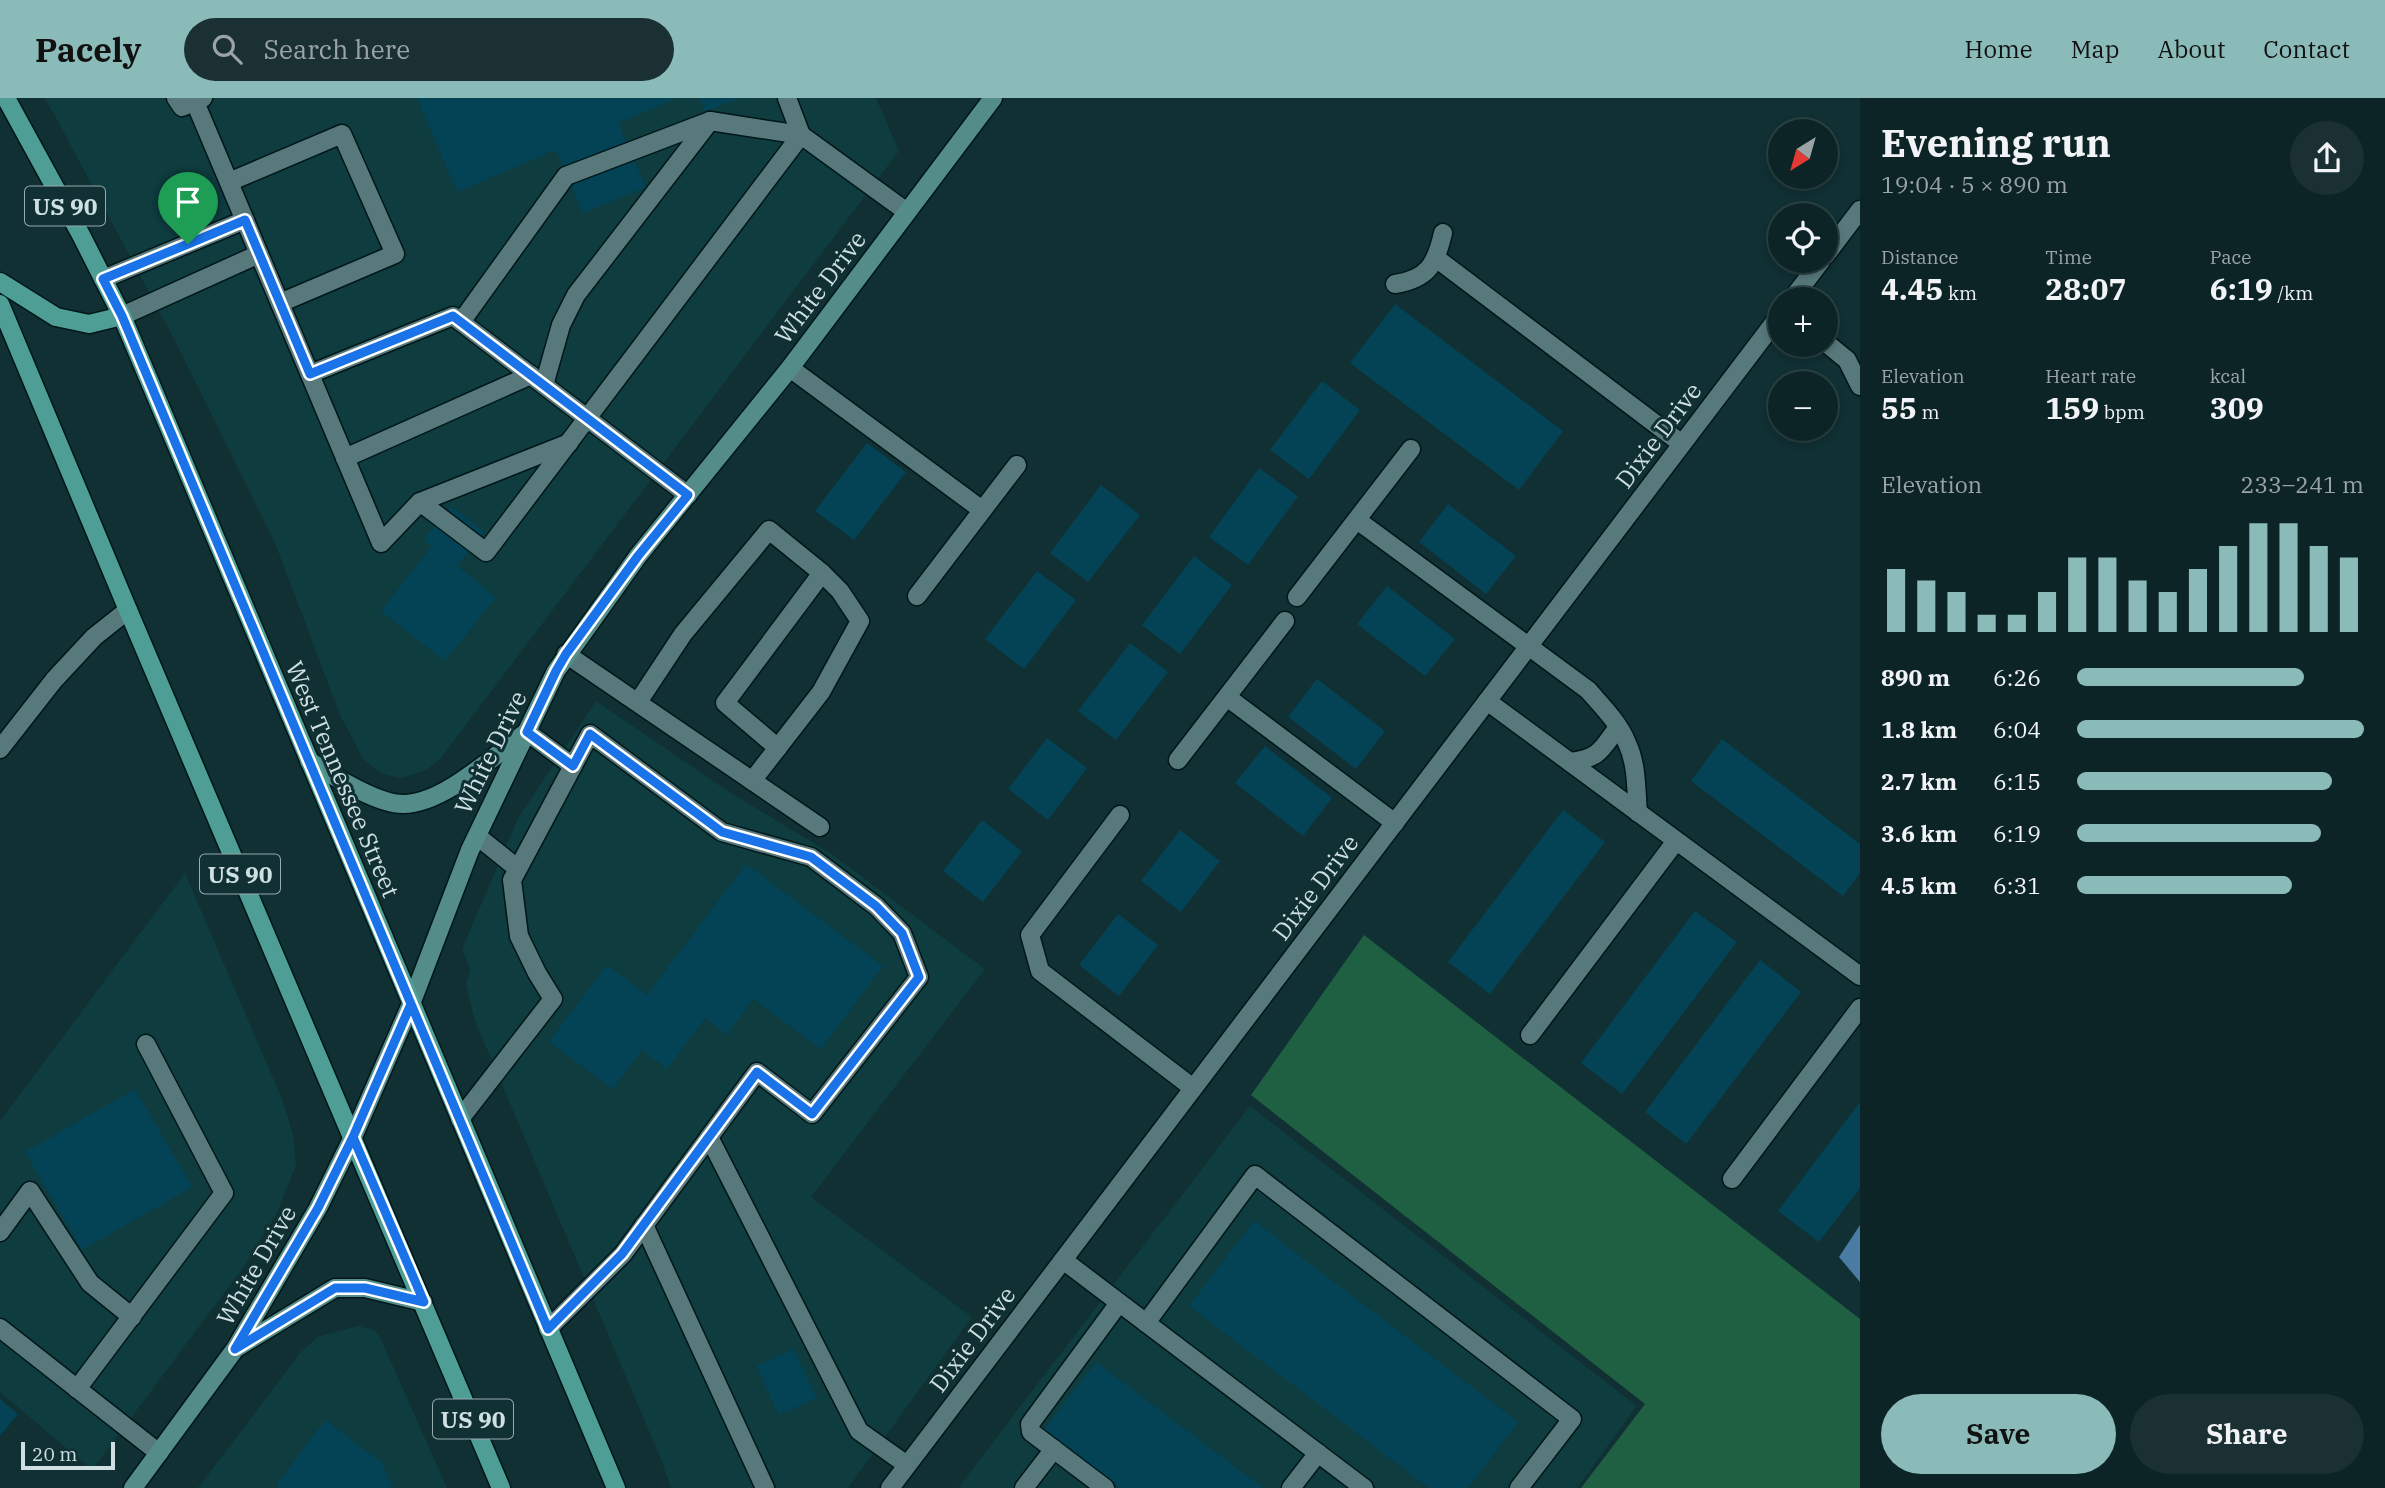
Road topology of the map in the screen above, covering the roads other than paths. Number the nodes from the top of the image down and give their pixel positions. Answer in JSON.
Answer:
{"nodes":[{"id":1,"x":6,"y":98,"type":"edge"},
{"id":2,"x":176,"y":98,"type":"edge"},
{"id":3,"x":787,"y":98,"type":"edge"},
{"id":4,"x":993,"y":98,"type":"edge"},
{"id":5,"x":199,"y":100,"type":"edge"},
{"id":6,"x":710,"y":121,"type":"junction"},
{"id":7,"x":801,"y":135,"type":"junction"},
{"id":8,"x":229,"y":182,"type":"junction"},
{"id":9,"x":1860,"y":210,"type":"edge"},
{"id":10,"x":907,"y":212,"type":"junction"},
{"id":11,"x":245,"y":220,"type":"junction"},
{"id":12,"x":1443,"y":233,"type":"dead end"},
{"id":13,"x":1838,"y":239,"type":"edge"},
{"id":14,"x":260,"y":254,"type":"junction"},
{"id":15,"x":1436,"y":258,"type":"junction"},
{"id":16,"x":1812,"y":273,"type":"edge"},
{"id":17,"x":103,"y":279,"type":"junction"},
{"id":18,"x":0,"y":282,"type":"edge"},
{"id":19,"x":1395,"y":284,"type":"dead end"},
{"id":20,"x":1801,"y":287,"type":"edge"},
{"id":21,"x":280,"y":303,"type":"junction"},
{"id":22,"x":0,"y":304,"type":"edge"},
{"id":23,"x":122,"y":316,"type":"junction"},
{"id":24,"x":461,"y":322,"type":"junction"},
{"id":25,"x":1768,"y":332,"type":"edge"},
{"id":26,"x":1838,"y":353,"type":"edge"},
{"id":27,"x":790,"y":368,"type":"junction"},
{"id":28,"x":310,"y":374,"type":"junction"},
{"id":29,"x":537,"y":380,"type":"junction"},
{"id":30,"x":1860,"y":386,"type":"edge"},
{"id":31,"x":588,"y":418,"type":"junction"},
{"id":32,"x":569,"y":443,"type":"junction"},
{"id":33,"x":1682,"y":444,"type":"junction"},
{"id":34,"x":1411,"y":449,"type":"dead end"},
{"id":35,"x":345,"y":458,"type":"junction"},
{"id":36,"x":1017,"y":465,"type":"dead end"},
{"id":37,"x":688,"y":495,"type":"junction"},
{"id":38,"x":420,"y":502,"type":"junction"},
{"id":39,"x":982,"y":510,"type":"junction"},
{"id":40,"x":1357,"y":520,"type":"junction"},
{"id":41,"x":822,"y":573,"type":"junction"},
{"id":42,"x":917,"y":596,"type":"dead end"},
{"id":43,"x":1297,"y":597,"type":"dead end"},
{"id":44,"x":128,"y":610,"type":"junction"},
{"id":45,"x":1285,"y":621,"type":"dead end"},
{"id":46,"x":1529,"y":646,"type":"junction"},
{"id":47,"x":566,"y":654,"type":"junction"},
{"id":48,"x":1227,"y":697,"type":"junction"},
{"id":49,"x":1487,"y":701,"type":"junction"},
{"id":50,"x":638,"y":702,"type":"junction"},
{"id":51,"x":1618,"y":727,"type":"junction"},
{"id":52,"x":527,"y":732,"type":"junction"},
{"id":53,"x":0,"y":748,"type":"edge"},
{"id":54,"x":778,"y":748,"type":"junction"},
{"id":55,"x":1178,"y":760,"type":"dead end"},
{"id":56,"x":309,"y":761,"type":"junction"},
{"id":57,"x":1570,"y":762,"type":"junction"},
{"id":58,"x":573,"y":766,"type":"junction"},
{"id":59,"x":752,"y":781,"type":"junction"},
{"id":60,"x":1638,"y":813,"type":"junction"},
{"id":61,"x":1121,"y":814,"type":"dead end"},
{"id":62,"x":1395,"y":822,"type":"junction"},
{"id":63,"x":820,"y":827,"type":"dead end"},
{"id":64,"x":477,"y":836,"type":"junction"},
{"id":65,"x":1676,"y":841,"type":"junction"},
{"id":66,"x":517,"y":869,"type":"junction"},
{"id":67,"x":1860,"y":976,"type":"edge"},
{"id":68,"x":411,"y":1004,"type":"junction"},
{"id":69,"x":1860,"y":1008,"type":"edge"},
{"id":70,"x":1530,"y":1035,"type":"dead end"},
{"id":71,"x":146,"y":1044,"type":"dead end"},
{"id":72,"x":1193,"y":1088,"type":"junction"},
{"id":73,"x":460,"y":1119,"type":"junction"},
{"id":74,"x":353,"y":1137,"type":"junction"},
{"id":75,"x":709,"y":1137,"type":"junction"},
{"id":76,"x":1732,"y":1179,"type":"dead end"},
{"id":77,"x":644,"y":1225,"type":"junction"},
{"id":78,"x":0,"y":1232,"type":"edge"},
{"id":79,"x":1063,"y":1260,"type":"junction"},
{"id":80,"x":424,"y":1302,"type":"junction"},
{"id":81,"x":1119,"y":1303,"type":"junction"},
{"id":82,"x":132,"y":1317,"type":"junction"},
{"id":83,"x":1146,"y":1323,"type":"junction"},
{"id":84,"x":0,"y":1328,"type":"edge"},
{"id":85,"x":548,"y":1329,"type":"junction"},
{"id":86,"x":235,"y":1349,"type":"junction"},
{"id":87,"x":77,"y":1389,"type":"junction"},
{"id":88,"x":1054,"y":1449,"type":"junction"},
{"id":89,"x":159,"y":1453,"type":"junction"},
{"id":90,"x":1318,"y":1453,"type":"junction"},
{"id":91,"x":907,"y":1465,"type":"junction"},
{"id":92,"x":134,"y":1488,"type":"edge"},
{"id":93,"x":501,"y":1488,"type":"edge"},
{"id":94,"x":616,"y":1488,"type":"edge"},
{"id":95,"x":765,"y":1488,"type":"edge"},
{"id":96,"x":890,"y":1488,"type":"edge"},
{"id":97,"x":1024,"y":1488,"type":"edge"},
{"id":98,"x":1105,"y":1488,"type":"edge"},
{"id":99,"x":1291,"y":1488,"type":"edge"},
{"id":100,"x":1364,"y":1488,"type":"edge"},
{"id":101,"x":1519,"y":1488,"type":"edge"}],
"edges":[{"from":1,"to":17,"type":"main road","name":"West Tennessee Street","number":"US 90"},
{"from":2,"to":5,"type":"street"},
{"from":3,"to":7,"type":"street"},
{"from":4,"to":10,"type":"street","name":"White Drive"},
{"from":5,"to":8,"type":"street"},
{"from":6,"to":7,"type":"street"},
{"from":6,"to":24,"type":"street"},
{"from":6,"to":29,"type":"street"},
{"from":7,"to":10,"type":"street"},
{"from":7,"to":31,"type":"street"},
{"from":8,"to":11,"type":"street"},
{"from":8,"to":21,"type":"street"},
{"from":9,"to":13,"type":"street"},
{"from":10,"to":27,"type":"street","name":"White Drive"},
{"from":11,"to":14,"type":"street"},
{"from":11,"to":17,"type":"street"},
{"from":12,"to":15,"type":"street"},
{"from":14,"to":21,"type":"street"},
{"from":14,"to":23,"type":"street"},
{"from":15,"to":19,"type":"street"},
{"from":15,"to":33,"type":"street"},
{"from":16,"to":20,"type":"street"},
{"from":17,"to":23,"type":"main road","name":"West Tennessee Street","number":"US 90"},
{"from":18,"to":23,"type":"main road"},
{"from":21,"to":28,"type":"street"},
{"from":22,"to":44,"type":"main road","number":"US 90"},
{"from":23,"to":56,"type":"main road","name":"West Tennessee Street","number":"US 90"},
{"from":24,"to":28,"type":"street"},
{"from":24,"to":29,"type":"street"},
{"from":25,"to":33,"type":"street","name":"Dixie Drive"},
{"from":26,"to":30,"type":"street"},
{"from":27,"to":37,"type":"street","name":"White Drive"},
{"from":27,"to":39,"type":"street"},
{"from":28,"to":35,"type":"street"},
{"from":29,"to":31,"type":"street"},
{"from":29,"to":35,"type":"street"},
{"from":31,"to":32,"type":"street"},
{"from":31,"to":37,"type":"street"},
{"from":32,"to":38,"type":"street"},
{"from":32,"to":38,"type":"street"},
{"from":33,"to":46,"type":"street","name":"Dixie Drive"},
{"from":34,"to":40,"type":"street"},
{"from":35,"to":38,"type":"street"},
{"from":36,"to":39,"type":"street"},
{"from":37,"to":47,"type":"street","name":"White Drive"},
{"from":39,"to":42,"type":"street"},
{"from":40,"to":43,"type":"street"},
{"from":40,"to":46,"type":"street"},
{"from":41,"to":50,"type":"street"},
{"from":41,"to":54,"type":"street"},
{"from":41,"to":54,"type":"street"},
{"from":44,"to":53,"type":"street"},
{"from":44,"to":74,"type":"main road","number":"US 90"},
{"from":45,"to":48,"type":"street"},
{"from":46,"to":49,"type":"street","name":"Dixie Drive"},
{"from":46,"to":51,"type":"street"},
{"from":47,"to":50,"type":"street"},
{"from":47,"to":52,"type":"street","name":"White Drive"},
{"from":48,"to":55,"type":"street"},
{"from":48,"to":62,"type":"street"},
{"from":49,"to":57,"type":"street"},
{"from":49,"to":62,"type":"street","name":"Dixie Drive"},
{"from":50,"to":59,"type":"street"},
{"from":51,"to":57,"type":"street"},
{"from":51,"to":60,"type":"street"},
{"from":52,"to":56,"type":"street"},
{"from":52,"to":58,"type":"street"},
{"from":52,"to":64,"type":"street","name":"White Drive"},
{"from":54,"to":59,"type":"street"},
{"from":56,"to":68,"type":"main road","name":"West Tennessee Street","number":"US 90"},
{"from":57,"to":60,"type":"street"},
{"from":58,"to":66,"type":"street"},
{"from":58,"to":75,"type":"street"},
{"from":59,"to":63,"type":"street"},
{"from":60,"to":65,"type":"street"},
{"from":61,"to":72,"type":"street"},
{"from":62,"to":72,"type":"street","name":"Dixie Drive"},
{"from":64,"to":66,"type":"street"},
{"from":64,"to":68,"type":"street","name":"White Drive"},
{"from":65,"to":67,"type":"street"},
{"from":65,"to":70,"type":"street"},
{"from":66,"to":73,"type":"street"},
{"from":68,"to":73,"type":"main road","name":"West Tennessee Street","number":"US 90"},
{"from":68,"to":74,"type":"street","name":"White Drive"},
{"from":69,"to":76,"type":"street"},
{"from":71,"to":82,"type":"street"},
{"from":72,"to":79,"type":"street","name":"Dixie Drive"},
{"from":73,"to":85,"type":"main road","name":"West Tennessee Street","number":"US 90"},
{"from":74,"to":80,"type":"main road","number":"US 90"},
{"from":74,"to":86,"type":"street","name":"White Drive"},
{"from":75,"to":77,"type":"street"},
{"from":75,"to":91,"type":"street"},
{"from":77,"to":85,"type":"street"},
{"from":77,"to":95,"type":"street"},
{"from":78,"to":82,"type":"street"},
{"from":79,"to":81,"type":"street"},
{"from":79,"to":91,"type":"street","name":"Dixie Drive"},
{"from":80,"to":86,"type":"street"},
{"from":80,"to":93,"type":"main road","number":"US 90"},
{"from":81,"to":83,"type":"street"},
{"from":81,"to":88,"type":"street"},
{"from":82,"to":87,"type":"street"},
{"from":83,"to":90,"type":"street"},
{"from":83,"to":101,"type":"street"},
{"from":84,"to":87,"type":"street"},
{"from":85,"to":94,"type":"main road","name":"West Tennessee Street","number":"US 90"},
{"from":86,"to":89,"type":"street","name":"White Drive"},
{"from":87,"to":89,"type":"street"},
{"from":88,"to":97,"type":"street"},
{"from":88,"to":98,"type":"street"},
{"from":89,"to":92,"type":"street","name":"White Drive"},
{"from":90,"to":99,"type":"street"},
{"from":90,"to":100,"type":"street"},
{"from":91,"to":96,"type":"street","name":"Dixie Drive"}]}
